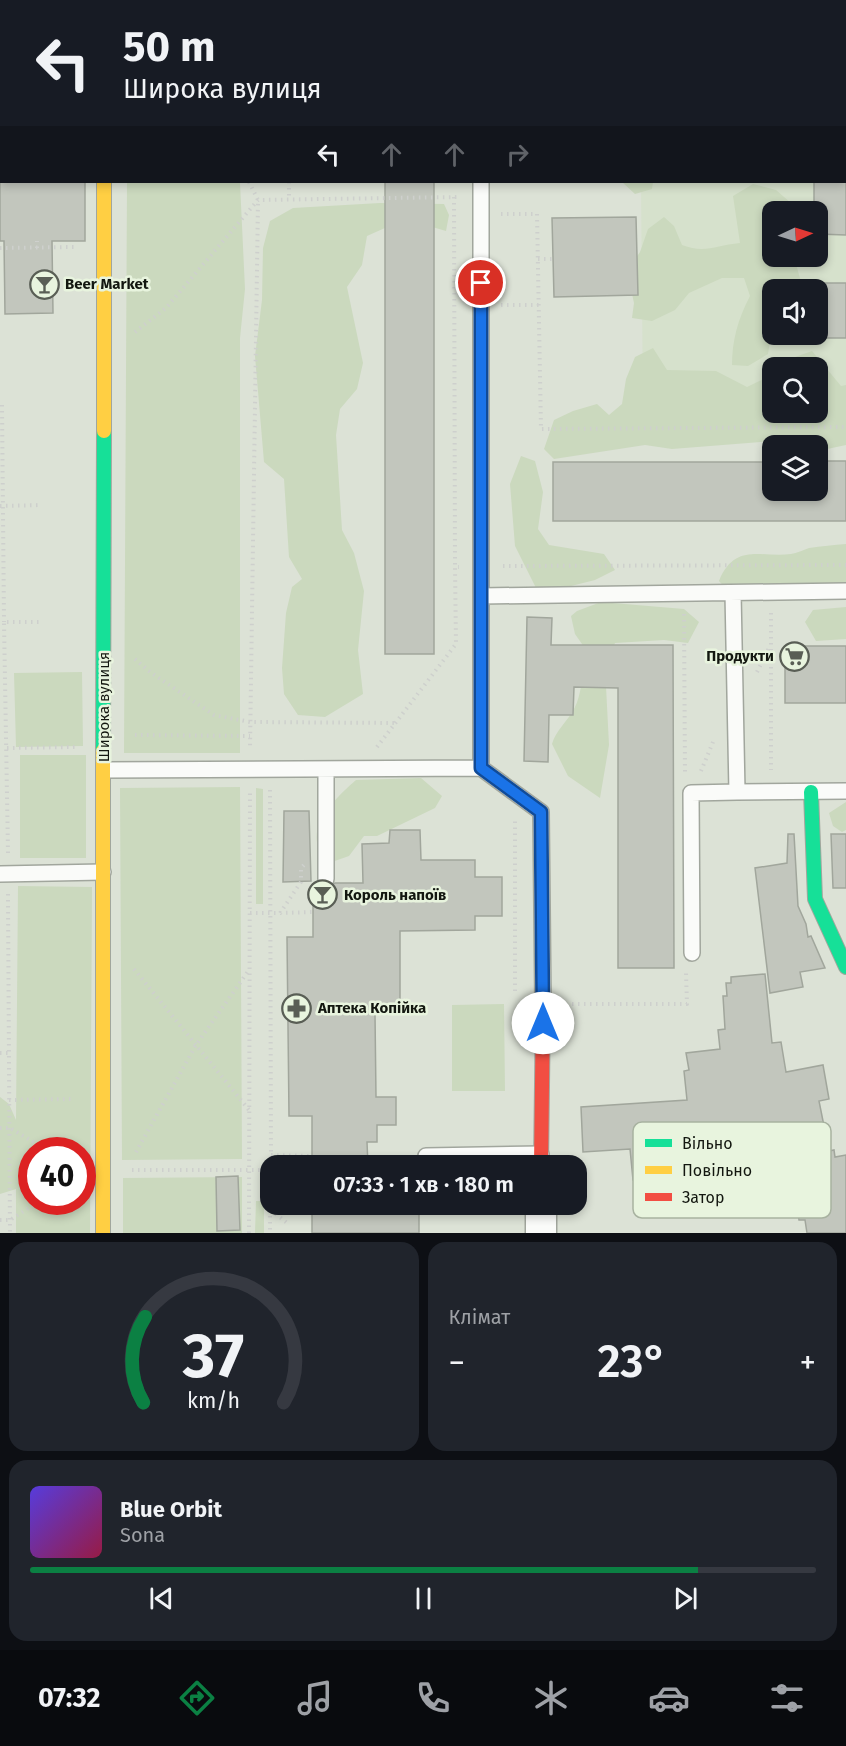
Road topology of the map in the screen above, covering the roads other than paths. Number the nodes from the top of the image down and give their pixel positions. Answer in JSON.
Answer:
{"nodes":[{"id":1,"x":104,"y":183,"type":"edge"},
{"id":2,"x":481,"y":189,"type":"edge"},
{"id":3,"x":846,"y":591,"type":"edge"},
{"id":4,"x":733,"y":593,"type":"junction"},
{"id":5,"x":481,"y":596,"type":"junction"},
{"id":6,"x":481,"y":768,"type":"junction"},
{"id":7,"x":104,"y":770,"type":"junction"},
{"id":8,"x":326,"y":770,"type":"junction"},
{"id":9,"x":846,"y":791,"type":"edge"},
{"id":10,"x":737,"y":792,"type":"junction"},
{"id":11,"x":811,"y":792,"type":"junction"},
{"id":12,"x":103,"y":872,"type":"junction"},
{"id":13,"x":4,"y":874,"type":"edge"},
{"id":14,"x":326,"y":879,"type":"dead end"},
{"id":15,"x":692,"y":953,"type":"road end"},
{"id":16,"x":846,"y":967,"type":"edge"},
{"id":17,"x":543,"y":1004,"type":"joint"},
{"id":18,"x":541,"y":1155,"type":"edge"},
{"id":19,"x":541,"y":1215,"type":"edge"},
{"id":20,"x":103,"y":1233,"type":"edge"},
{"id":21,"x":541,"y":1233,"type":"edge"}],
"edges":[{"from":1,"to":7,"type":"street","name":"Широка вулиця"},
{"from":2,"to":5,"type":"lane"},
{"from":3,"to":4,"type":"lane"},
{"from":4,"to":5,"type":"lane"},
{"from":4,"to":10,"type":"lane"},
{"from":5,"to":6,"type":"lane"},
{"from":6,"to":8,"type":"lane"},
{"from":6,"to":17,"type":"lane"},
{"from":7,"to":8,"type":"lane"},
{"from":7,"to":12,"type":"street","name":"Широка вулиця"},
{"from":8,"to":14,"type":"lane"},
{"from":9,"to":11,"type":"lane"},
{"from":10,"to":11,"type":"lane"},
{"from":10,"to":15,"type":"lane"},
{"from":11,"to":16,"type":"street"},
{"from":12,"to":13,"type":"lane"},
{"from":12,"to":20,"type":"street","name":"Широка вулиця"},
{"from":17,"to":18,"type":"street"},
{"from":19,"to":21,"type":"street"}]}
